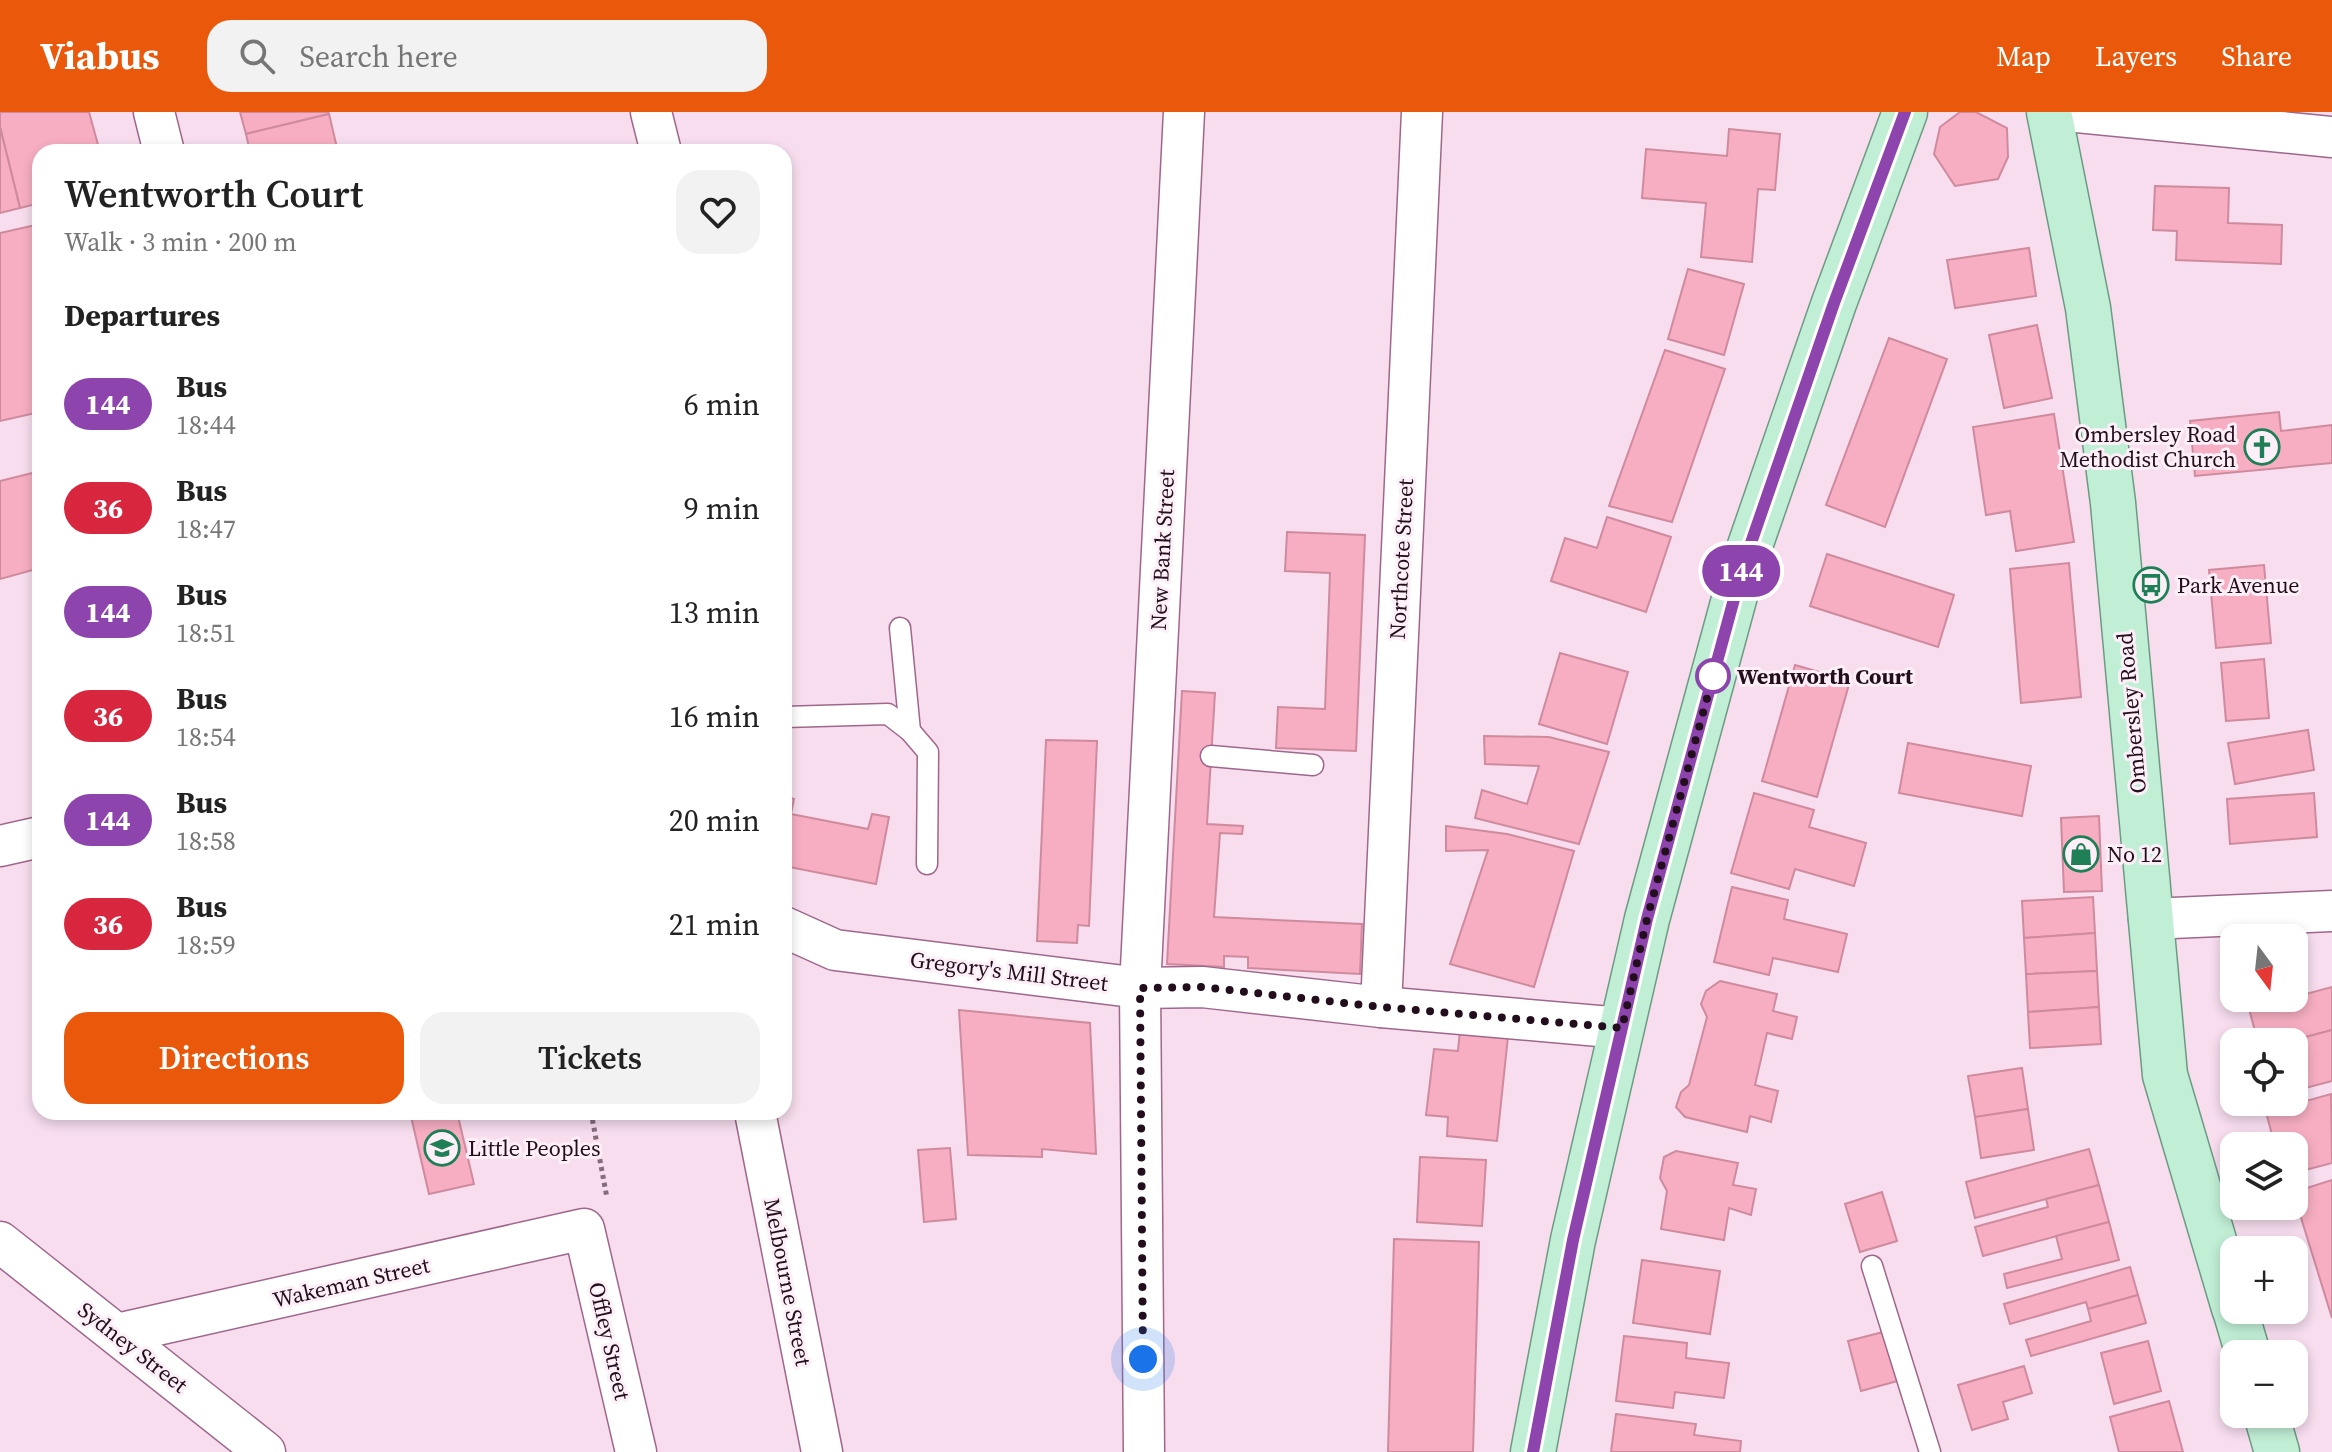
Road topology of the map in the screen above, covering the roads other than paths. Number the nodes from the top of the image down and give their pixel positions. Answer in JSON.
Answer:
{"nodes":[{"id":1,"x":154,"y":112,"type":"edge"},
{"id":2,"x":651,"y":112,"type":"edge"},
{"id":3,"x":1184,"y":112,"type":"edge"},
{"id":4,"x":1422,"y":112,"type":"edge"},
{"id":5,"x":1905,"y":112,"type":"edge"},
{"id":6,"x":2049,"y":112,"type":"edge"},
{"id":7,"x":2077,"y":112,"type":"edge"},
{"id":8,"x":2332,"y":137,"type":"edge"},
{"id":9,"x":162,"y":144,"type":"edge"},
{"id":10,"x":659,"y":144,"type":"edge"},
{"id":11,"x":900,"y":628,"type":"dead end"},
{"id":12,"x":792,"y":717,"type":"edge"},
{"id":13,"x":910,"y":731,"type":"junction"},
{"id":14,"x":1211,"y":756,"type":"dead end"},
{"id":15,"x":1313,"y":765,"type":"dead end"},
{"id":16,"x":32,"y":839,"type":"edge"},
{"id":17,"x":0,"y":846,"type":"edge"},
{"id":18,"x":927,"y":864,"type":"dead end"},
{"id":19,"x":2332,"y":911,"type":"edge"},
{"id":20,"x":2149,"y":919,"type":"junction"},
{"id":21,"x":792,"y":931,"type":"edge"},
{"id":22,"x":1140,"y":988,"type":"junction"},
{"id":23,"x":1381,"y":1007,"type":"junction"},
{"id":24,"x":1622,"y":1028,"type":"junction"},
{"id":25,"x":757,"y":1120,"type":"edge"},
{"id":26,"x":584,"y":1229,"type":"joint"},
{"id":27,"x":1,"y":1245,"type":"edge"},
{"id":28,"x":2220,"y":1262,"type":"edge"},
{"id":29,"x":1872,"y":1266,"type":"dead end"},
{"id":30,"x":117,"y":1334,"type":"junction"},
{"id":31,"x":2270,"y":1428,"type":"edge"},
{"id":32,"x":265,"y":1452,"type":"edge"},
{"id":33,"x":636,"y":1452,"type":"edge"},
{"id":34,"x":822,"y":1452,"type":"edge"},
{"id":35,"x":1144,"y":1452,"type":"edge"},
{"id":36,"x":1533,"y":1452,"type":"edge"},
{"id":37,"x":1930,"y":1452,"type":"edge"},
{"id":38,"x":2277,"y":1452,"type":"edge"}],
"edges":[{"from":1,"to":9,"type":"street"},
{"from":2,"to":10,"type":"street"},
{"from":3,"to":22,"type":"street","name":"New Bank Street"},
{"from":4,"to":23,"type":"street","name":"Northcote Street"},
{"from":5,"to":24,"type":"main road"},
{"from":6,"to":20,"type":"main road","name":"Ombersley Road"},
{"from":7,"to":8,"type":"street"},
{"from":11,"to":13,"type":"lane"},
{"from":12,"to":13,"type":"lane"},
{"from":13,"to":18,"type":"lane"},
{"from":14,"to":15,"type":"lane"},
{"from":16,"to":17,"type":"street"},
{"from":19,"to":20,"type":"street"},
{"from":20,"to":28,"type":"main road","name":"Ombersley Road"},
{"from":21,"to":22,"type":"street","name":"Gregory's Mill Street"},
{"from":22,"to":23,"type":"street","name":"Gregory's Mill Street"},
{"from":22,"to":35,"type":"street","name":"New Bank Street"},
{"from":23,"to":24,"type":"street","name":"Gregory's Mill Street"},
{"from":24,"to":36,"type":"main road"},
{"from":25,"to":34,"type":"street","name":"Melbourne Street"},
{"from":26,"to":30,"type":"street","name":"Wakeman Street"},
{"from":26,"to":33,"type":"street","name":"Offley Street"},
{"from":27,"to":30,"type":"street","name":"Sydney Street"},
{"from":29,"to":37,"type":"lane"},
{"from":30,"to":32,"type":"street","name":"Sydney Street"},
{"from":31,"to":38,"type":"main road"}]}
